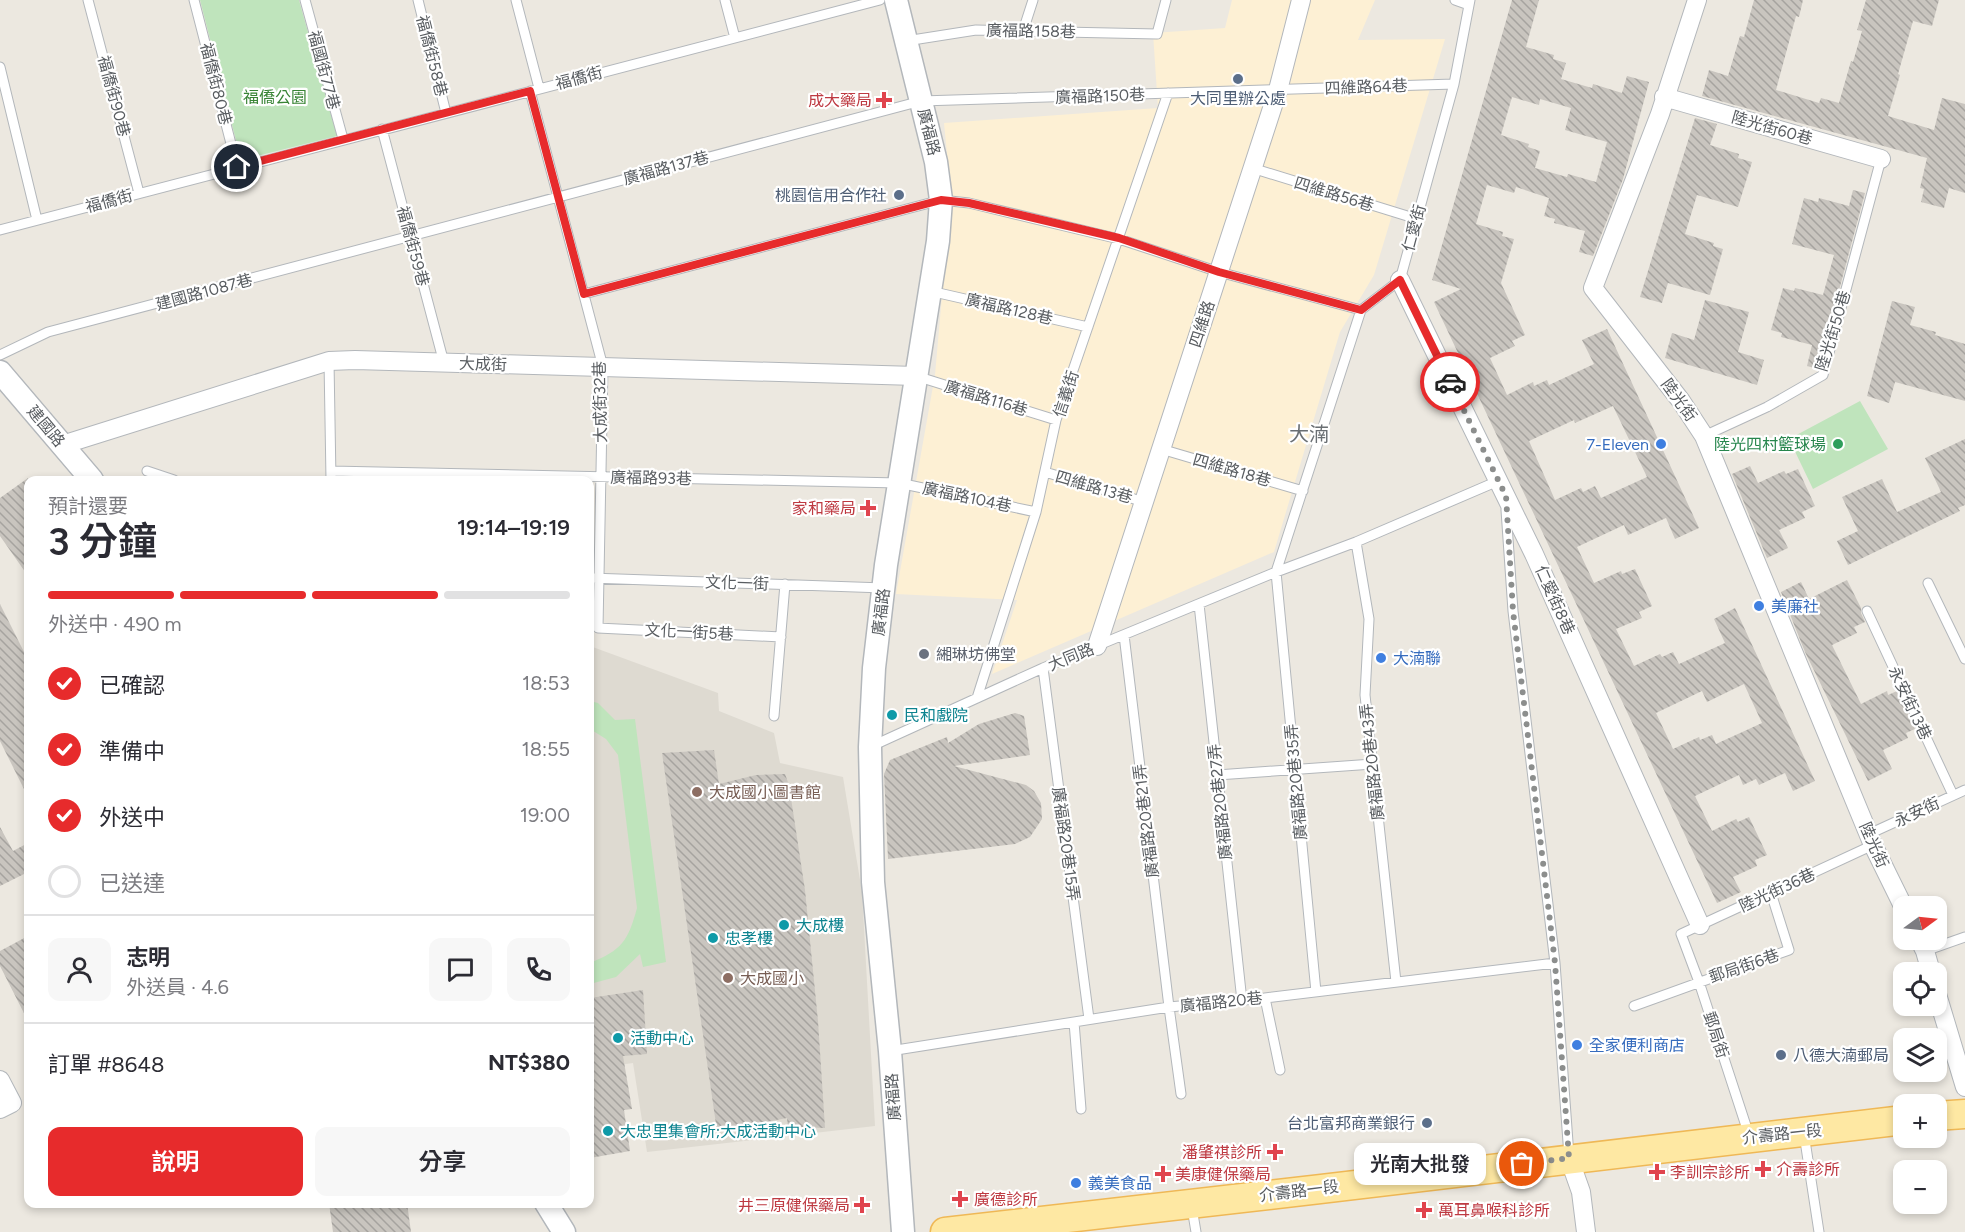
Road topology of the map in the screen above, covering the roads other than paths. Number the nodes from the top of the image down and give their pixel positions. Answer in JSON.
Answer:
{"nodes":[{"id":1,"x":88,"y":0,"type":"edge"},
{"id":2,"x":194,"y":0,"type":"edge"},
{"id":3,"x":305,"y":0,"type":"edge"},
{"id":4,"x":418,"y":0,"type":"edge"},
{"id":5,"x":516,"y":0,"type":"edge"},
{"id":6,"x":725,"y":0,"type":"edge"},
{"id":7,"x":880,"y":0,"type":"edge"},
{"id":8,"x":896,"y":0,"type":"edge"},
{"id":9,"x":1033,"y":0,"type":"edge"},
{"id":10,"x":1166,"y":0,"type":"edge"},
{"id":11,"x":1301,"y":0,"type":"edge"},
{"id":12,"x":1455,"y":0,"type":"edge"},
{"id":13,"x":1697,"y":0,"type":"edge"},
{"id":14,"x":1470,"y":2,"type":"edge"},
{"id":15,"x":1023,"y":31,"type":"junction"},
{"id":16,"x":735,"y":38,"type":"junction"},
{"id":17,"x":906,"y":41,"type":"junction"},
{"id":18,"x":0,"y":67,"type":"edge"},
{"id":19,"x":1454,"y":84,"type":"junction"},
{"id":20,"x":534,"y":90,"type":"junction"},
{"id":21,"x":1278,"y":90,"type":"junction"},
{"id":22,"x":1168,"y":93,"type":"junction"},
{"id":23,"x":1664,"y":97,"type":"junction"},
{"id":24,"x":921,"y":101,"type":"junction"},
{"id":25,"x":446,"y":113,"type":"junction"},
{"id":26,"x":382,"y":129,"type":"junction"},
{"id":27,"x":343,"y":139,"type":"junction"},
{"id":28,"x":1881,"y":159,"type":"joint"},
{"id":29,"x":237,"y":167,"type":"junction"},
{"id":30,"x":1252,"y":168,"type":"junction"},
{"id":31,"x":139,"y":193,"type":"junction"},
{"id":32,"x":558,"y":197,"type":"junction"},
{"id":33,"x":941,"y":200,"type":"junction"},
{"id":34,"x":1417,"y":219,"type":"junction"},
{"id":35,"x":37,"y":220,"type":"junction"},
{"id":36,"x":0,"y":230,"type":"edge"},
{"id":37,"x":410,"y":237,"type":"junction"},
{"id":38,"x":1119,"y":238,"type":"junction"},
{"id":39,"x":1219,"y":272,"type":"junction"},
{"id":40,"x":1400,"y":280,"type":"junction"},
{"id":41,"x":930,"y":291,"type":"junction"},
{"id":42,"x":584,"y":294,"type":"junction"},
{"id":43,"x":1361,"y":310,"type":"junction"},
{"id":44,"x":1088,"y":327,"type":"junction"},
{"id":45,"x":0,"y":355,"type":"edge"},
{"id":46,"x":329,"y":361,"type":"junction"},
{"id":47,"x":444,"y":363,"type":"junction"},
{"id":48,"x":603,"y":367,"type":"junction"},
{"id":49,"x":0,"y":372,"type":"edge"},
{"id":50,"x":916,"y":376,"type":"junction"},
{"id":51,"x":1056,"y":420,"type":"junction"},
{"id":52,"x":1704,"y":436,"type":"junction"},
{"id":53,"x":62,"y":445,"type":"junction"},
{"id":54,"x":1161,"y":449,"type":"junction"},
{"id":55,"x":147,"y":471,"type":"dead end"},
{"id":56,"x":1045,"y":472,"type":"junction"},
{"id":57,"x":331,"y":475,"type":"edge"},
{"id":58,"x":89,"y":476,"type":"edge"},
{"id":59,"x":162,"y":476,"type":"edge"},
{"id":60,"x":421,"y":476,"type":"edge"},
{"id":61,"x":594,"y":478,"type":"edge"},
{"id":62,"x":601,"y":478,"type":"junction"},
{"id":63,"x":899,"y":483,"type":"junction"},
{"id":64,"x":1502,"y":489,"type":"junction"},
{"id":65,"x":1303,"y":491,"type":"junction"},
{"id":66,"x":1144,"y":502,"type":"junction"},
{"id":67,"x":1036,"y":512,"type":"junction"},
{"id":68,"x":1356,"y":542,"type":"junction"},
{"id":69,"x":1276,"y":572,"type":"junction"},
{"id":70,"x":594,"y":578,"type":"edge"},
{"id":71,"x":1928,"y":583,"type":"dead end"},
{"id":72,"x":785,"y":584,"type":"junction"},
{"id":73,"x":884,"y":588,"type":"junction"},
{"id":74,"x":1199,"y":604,"type":"junction"},
{"id":75,"x":1867,"y":611,"type":"dead end"},
{"id":76,"x":598,"y":628,"type":"joint"},
{"id":77,"x":1124,"y":635,"type":"junction"},
{"id":78,"x":780,"y":637,"type":"junction"},
{"id":79,"x":1097,"y":646,"type":"junction"},
{"id":80,"x":1965,"y":659,"type":"edge"},
{"id":81,"x":1042,"y":668,"type":"junction"},
{"id":82,"x":977,"y":698,"type":"junction"},
{"id":83,"x":774,"y":716,"type":"dead end"},
{"id":84,"x":870,"y":747,"type":"junction"},
{"id":85,"x":1373,"y":764,"type":"junction"},
{"id":86,"x":1295,"y":768,"type":"junction"},
{"id":87,"x":1217,"y":775,"type":"junction"},
{"id":88,"x":1965,"y":790,"type":"edge"},
{"id":89,"x":1953,"y":795,"type":"junction"},
{"id":90,"x":1871,"y":840,"type":"junction"},
{"id":91,"x":1771,"y":892,"type":"junction"},
{"id":92,"x":1898,"y":896,"type":"edge"},
{"id":93,"x":1700,"y":926,"type":"junction"},
{"id":94,"x":1681,"y":934,"type":"joint"},
{"id":95,"x":1965,"y":937,"type":"edge"},
{"id":96,"x":1947,"y":940,"type":"edge"},
{"id":97,"x":1555,"y":963,"type":"junction"},
{"id":98,"x":1396,"y":982,"type":"junction"},
{"id":99,"x":1699,"y":982,"type":"junction"},
{"id":100,"x":1316,"y":992,"type":"junction"},
{"id":101,"x":1265,"y":998,"type":"junction"},
{"id":102,"x":1242,"y":1001,"type":"junction"},
{"id":103,"x":1634,"y":1006,"type":"dead end"},
{"id":104,"x":1169,"y":1007,"type":"junction"},
{"id":105,"x":1943,"y":1016,"type":"edge"},
{"id":106,"x":1089,"y":1019,"type":"junction"},
{"id":107,"x":1074,"y":1022,"type":"junction"},
{"id":108,"x":890,"y":1051,"type":"junction"},
{"id":109,"x":1281,"y":1070,"type":"dead end"},
{"id":110,"x":0,"y":1080,"type":"edge"},
{"id":111,"x":1965,"y":1088,"type":"edge"},
{"id":112,"x":1181,"y":1094,"type":"dead end"},
{"id":113,"x":6,"y":1106,"type":"edge"},
{"id":114,"x":1081,"y":1109,"type":"dead end"},
{"id":115,"x":1965,"y":1114,"type":"edge"},
{"id":116,"x":1947,"y":1115,"type":"edge"},
{"id":117,"x":1893,"y":1121,"type":"edge"},
{"id":118,"x":1803,"y":1132,"type":"junction"},
{"id":119,"x":1750,"y":1138,"type":"junction"},
{"id":120,"x":1569,"y":1158,"type":"junction"},
{"id":121,"x":549,"y":1208,"type":"edge"},
{"id":122,"x":1194,"y":1218,"type":"edge"},
{"id":123,"x":564,"y":1232,"type":"edge"},
{"id":124,"x":903,"y":1232,"type":"edge"},
{"id":125,"x":945,"y":1232,"type":"edge"},
{"id":126,"x":1586,"y":1232,"type":"edge"},
{"id":127,"x":1820,"y":1232,"type":"edge"}],
"edges":[{"from":1,"to":31,"type":"lane","name":"福僑街90巷"},
{"from":2,"to":29,"type":"lane","name":"福僑街80巷"},
{"from":3,"to":27,"type":"lane","name":"福國街77巷"},
{"from":4,"to":25,"type":"lane","name":"福僑街58巷"},
{"from":5,"to":20,"type":"lane","name":"大成街32巷"},
{"from":6,"to":16,"type":"lane"},
{"from":7,"to":16,"type":"lane","name":"福僑街"},
{"from":8,"to":17,"type":"street","name":"廣福路"},
{"from":9,"to":15,"type":"lane"},
{"from":10,"to":15,"type":"lane","name":"廣福路158巷"},
{"from":11,"to":21,"type":"street","name":"四維路"},
{"from":12,"to":14,"type":"lane"},
{"from":13,"to":23,"type":"street","name":"陸光街"},
{"from":14,"to":19,"type":"lane","name":"仁愛街"},
{"from":15,"to":17,"type":"lane","name":"廣福路158巷"},
{"from":16,"to":20,"type":"lane","name":"福僑街"},
{"from":17,"to":24,"type":"street","name":"廣福路"},
{"from":18,"to":35,"type":"lane"},
{"from":19,"to":21,"type":"lane","name":"四維路64巷"},
{"from":19,"to":34,"type":"lane","name":"仁愛街"},
{"from":20,"to":25,"type":"lane","name":"福僑街"},
{"from":20,"to":32,"type":"lane","name":"大成街32巷"},
{"from":21,"to":22,"type":"lane","name":"廣福路150巷"},
{"from":21,"to":30,"type":"street","name":"四維路"},
{"from":22,"to":24,"type":"lane","name":"廣福路150巷"},
{"from":22,"to":38,"type":"lane","name":"信義街"},
{"from":23,"to":28,"type":"street","name":"陸光街60巷"},
{"from":23,"to":52,"type":"street","name":"陸光街"},
{"from":24,"to":32,"type":"lane","name":"廣福路137巷"},
{"from":24,"to":33,"type":"street","name":"廣福路"},
{"from":25,"to":26,"type":"lane","name":"福僑街"},
{"from":26,"to":27,"type":"lane","name":"福僑街"},
{"from":26,"to":37,"type":"lane","name":"福僑街59巷"},
{"from":27,"to":29,"type":"lane","name":"福僑街"},
{"from":28,"to":52,"type":"lane","name":"陸光街50巷"},
{"from":29,"to":31,"type":"lane","name":"福僑街"},
{"from":30,"to":34,"type":"lane","name":"四維路56巷"},
{"from":30,"to":39,"type":"street","name":"四維路"},
{"from":31,"to":35,"type":"lane","name":"福僑街"},
{"from":32,"to":37,"type":"lane","name":"廣福路137巷"},
{"from":32,"to":42,"type":"lane","name":"大成街32巷"},
{"from":33,"to":38,"type":"lane"},
{"from":33,"to":41,"type":"street","name":"廣福路"},
{"from":33,"to":42,"type":"lane"},
{"from":34,"to":40,"type":"lane","name":"仁愛街"},
{"from":35,"to":36,"type":"lane","name":"福僑街"},
{"from":37,"to":45,"type":"lane","name":"建國路1087巷"},
{"from":37,"to":47,"type":"lane","name":"福僑街59巷"},
{"from":38,"to":39,"type":"lane"},
{"from":38,"to":44,"type":"lane","name":"信義街"},
{"from":39,"to":43,"type":"lane"},
{"from":39,"to":54,"type":"street","name":"四維路"},
{"from":40,"to":43,"type":"lane"},
{"from":40,"to":64,"type":"street","name":"仁愛街8巷"},
{"from":41,"to":44,"type":"lane","name":"廣福路128巷"},
{"from":41,"to":50,"type":"street","name":"廣福路"},
{"from":42,"to":48,"type":"lane","name":"大成街32巷"},
{"from":43,"to":65,"type":"lane"},
{"from":44,"to":51,"type":"lane","name":"信義街"},
{"from":46,"to":47,"type":"street","name":"大成街"},
{"from":46,"to":53,"type":"street","name":"大成街"},
{"from":46,"to":57,"type":"lane"},
{"from":47,"to":48,"type":"street","name":"大成街"},
{"from":48,"to":50,"type":"street","name":"大成街"},
{"from":48,"to":62,"type":"lane","name":"大成街32巷"},
{"from":49,"to":53,"type":"street","name":"建國路"},
{"from":50,"to":51,"type":"lane","name":"廣福路116巷"},
{"from":50,"to":63,"type":"street","name":"廣福路"},
{"from":51,"to":56,"type":"lane","name":"信義街"},
{"from":52,"to":90,"type":"street","name":"陸光街"},
{"from":53,"to":58,"type":"street","name":"建國路"},
{"from":54,"to":65,"type":"lane","name":"四維路18巷"},
{"from":54,"to":66,"type":"street","name":"四維路"},
{"from":55,"to":59,"type":"lane"},
{"from":56,"to":66,"type":"lane","name":"四維路13巷"},
{"from":56,"to":67,"type":"lane","name":"信義街"},
{"from":57,"to":60,"type":"lane","name":"廣福路93巷"},
{"from":61,"to":62,"type":"lane","name":"廣福路93巷"},
{"from":62,"to":63,"type":"lane","name":"廣福路93巷"},
{"from":62,"to":70,"type":"lane","name":"大成街32巷"},
{"from":63,"to":67,"type":"lane","name":"廣福路104巷"},
{"from":63,"to":73,"type":"street","name":"廣福路"},
{"from":64,"to":68,"type":"lane","name":"大同路"},
{"from":64,"to":93,"type":"street","name":"仁愛街8巷"},
{"from":64,"to":97,"type":"lane"},
{"from":65,"to":69,"type":"lane"},
{"from":66,"to":79,"type":"street","name":"四維路"},
{"from":67,"to":82,"type":"lane","name":"信義街"},
{"from":68,"to":69,"type":"lane","name":"大同路"},
{"from":68,"to":85,"type":"lane","name":"廣福路20巷43弄"},
{"from":69,"to":74,"type":"lane","name":"大同路"},
{"from":69,"to":86,"type":"lane","name":"廣福路20巷35弄"},
{"from":70,"to":72,"type":"lane","name":"文化一街"},
{"from":70,"to":76,"type":"lane","name":"大成街32巷"},
{"from":71,"to":80,"type":"lane"},
{"from":72,"to":73,"type":"lane","name":"文化一街"},
{"from":72,"to":78,"type":"lane"},
{"from":73,"to":84,"type":"street","name":"廣福路"},
{"from":74,"to":77,"type":"lane","name":"大同路"},
{"from":74,"to":87,"type":"lane","name":"廣福路20巷27弄"},
{"from":75,"to":89,"type":"lane","name":"永安街13巷"},
{"from":76,"to":78,"type":"lane","name":"文化一街5巷"},
{"from":77,"to":79,"type":"lane","name":"大同路"},
{"from":77,"to":104,"type":"lane","name":"廣福路20巷21弄"},
{"from":78,"to":83,"type":"lane"},
{"from":79,"to":81,"type":"lane","name":"大同路"},
{"from":81,"to":82,"type":"lane","name":"大同路"},
{"from":81,"to":106,"type":"lane","name":"廣福路20巷15弄"},
{"from":82,"to":84,"type":"lane","name":"大同路"},
{"from":84,"to":108,"type":"street","name":"廣福路"},
{"from":85,"to":86,"type":"lane"},
{"from":85,"to":98,"type":"lane","name":"廣福路20巷43弄"},
{"from":86,"to":87,"type":"lane"},
{"from":86,"to":100,"type":"lane","name":"廣福路20巷35弄"},
{"from":87,"to":102,"type":"lane","name":"廣福路20巷27弄"},
{"from":88,"to":89,"type":"lane","name":"永安街"},
{"from":89,"to":90,"type":"lane","name":"永安街"},
{"from":90,"to":91,"type":"lane","name":"陸光街36巷"},
{"from":90,"to":92,"type":"street","name":"陸光街"},
{"from":91,"to":93,"type":"lane","name":"陸光街36巷"},
{"from":91,"to":99,"type":"lane","name":"郵局街6巷"},
{"from":93,"to":94,"type":"lane","name":"陸光街36巷"},
{"from":94,"to":99,"type":"lane","name":"郵局街"},
{"from":95,"to":96,"type":"lane"},
{"from":97,"to":98,"type":"lane","name":"廣福路20巷"},
{"from":97,"to":120,"type":"lane"},
{"from":98,"to":100,"type":"lane","name":"廣福路20巷"},
{"from":99,"to":103,"type":"lane","name":"郵局街6巷"},
{"from":99,"to":119,"type":"lane","name":"郵局街"},
{"from":100,"to":101,"type":"lane","name":"廣福路20巷"},
{"from":101,"to":102,"type":"lane","name":"廣福路20巷"},
{"from":101,"to":109,"type":"lane"},
{"from":102,"to":104,"type":"lane","name":"廣福路20巷"},
{"from":104,"to":106,"type":"lane","name":"廣福路20巷"},
{"from":104,"to":112,"type":"lane","name":"廣福路20巷21弄"},
{"from":105,"to":111,"type":"street"},
{"from":106,"to":107,"type":"lane","name":"廣福路20巷"},
{"from":107,"to":108,"type":"lane","name":"廣福路20巷"},
{"from":107,"to":114,"type":"lane"},
{"from":108,"to":124,"type":"street","name":"廣福路"},
{"from":110,"to":113,"type":"street"},
{"from":115,"to":116,"type":"main road"},
{"from":117,"to":118,"type":"main road","name":"介壽路一段"},
{"from":118,"to":119,"type":"main road","name":"介壽路一段"},
{"from":118,"to":127,"type":"lane"},
{"from":119,"to":120,"type":"main road","name":"介壽路一段"},
{"from":120,"to":122,"type":"main road","name":"介壽路一段"},
{"from":120,"to":126,"type":"street"},
{"from":121,"to":123,"type":"street"},
{"from":122,"to":125,"type":"main road","name":"介壽路一段"}]}
